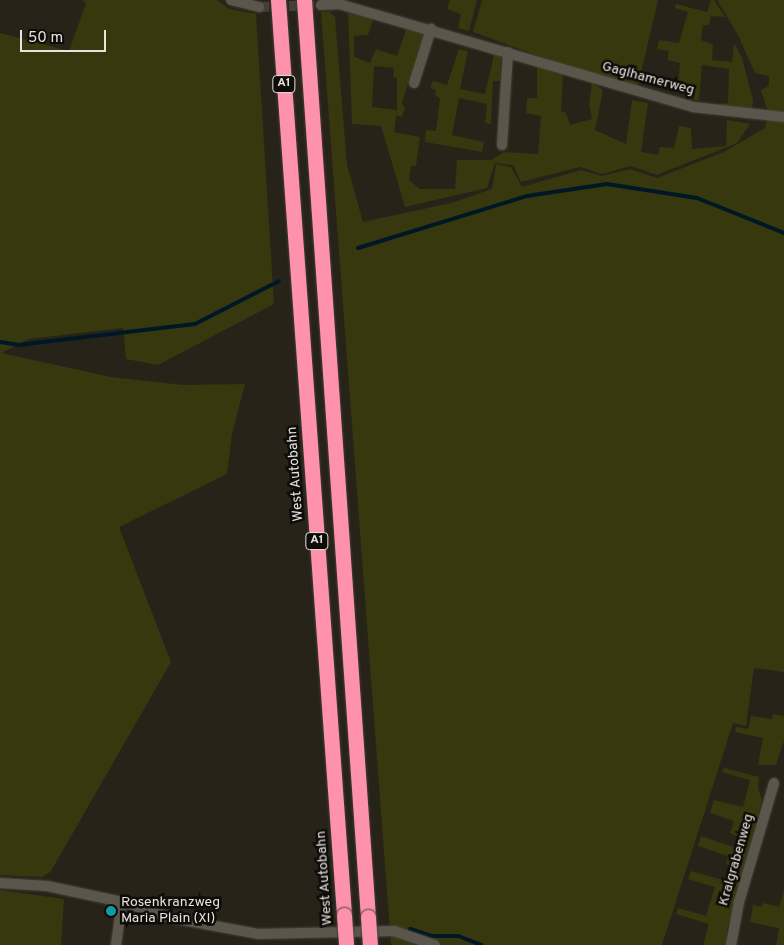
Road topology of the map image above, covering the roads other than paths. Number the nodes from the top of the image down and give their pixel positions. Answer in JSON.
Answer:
{"nodes":[{"id":1,"x":231,"y":0,"type":"edge"},
{"id":2,"x":278,"y":0,"type":"edge"},
{"id":3,"x":304,"y":0,"type":"edge"},
{"id":4,"x":321,"y":5,"type":"dead end"},
{"id":5,"x":259,"y":7,"type":"tunnel mouth"},
{"id":6,"x":431,"y":29,"type":"junction"},
{"id":7,"x":508,"y":52,"type":"junction"},
{"id":8,"x":414,"y":83,"type":"dead end"},
{"id":9,"x":784,"y":117,"type":"edge"},
{"id":10,"x":502,"y":144,"type":"dead end"},
{"id":11,"x":774,"y":783,"type":"dead end"},
{"id":12,"x":0,"y":883,"type":"edge"},
{"id":13,"x":122,"y":902,"type":"junction"},
{"id":14,"x":116,"y":945,"type":"edge"},
{"id":15,"x":346,"y":945,"type":"edge"},
{"id":16,"x":370,"y":945,"type":"edge"},
{"id":17,"x":435,"y":945,"type":"edge"},
{"id":18,"x":731,"y":945,"type":"edge"}],
"edges":[{"from":1,"to":5,"type":"street"},
{"from":2,"to":15,"type":"highway","name":"West Autobahn","number":"A1","bridge":true},
{"from":3,"to":16,"type":"highway","number":"A1","bridge":true},
{"from":4,"to":6,"type":"street","name":"Gaglhamerweg"},
{"from":6,"to":7,"type":"street","name":"Gaglhamerweg"},
{"from":6,"to":8,"type":"street"},
{"from":7,"to":9,"type":"street","name":"Gaglhamerweg"},
{"from":7,"to":10,"type":"street"},
{"from":11,"to":18,"type":"street","name":"Kralgrabenweg"},
{"from":12,"to":13,"type":"street"},
{"from":13,"to":14,"type":"street"},
{"from":13,"to":17,"type":"street"}]}
